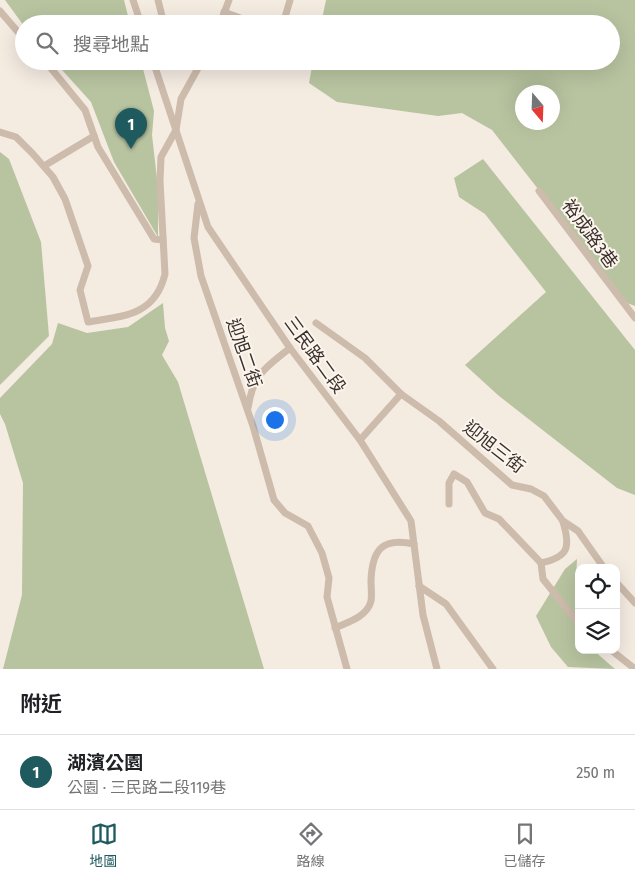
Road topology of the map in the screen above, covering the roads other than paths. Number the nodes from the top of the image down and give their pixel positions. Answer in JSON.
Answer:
{"nodes":[{"id":1,"x":133,"y":0,"type":"edge"},
{"id":2,"x":158,"y":0,"type":"edge"},
{"id":3,"x":229,"y":0,"type":"edge"},
{"id":4,"x":290,"y":0,"type":"edge"},
{"id":5,"x":0,"y":12,"type":"edge"},
{"id":6,"x":224,"y":12,"type":"junction"},
{"id":7,"x":138,"y":15,"type":"edge"},
{"id":8,"x":162,"y":15,"type":"edge"},
{"id":9,"x":223,"y":15,"type":"edge"},
{"id":10,"x":232,"y":15,"type":"edge"},
{"id":11,"x":286,"y":15,"type":"edge"},
{"id":12,"x":15,"y":28,"type":"edge"},
{"id":13,"x":52,"y":70,"type":"edge"},
{"id":14,"x":155,"y":70,"type":"edge"},
{"id":15,"x":197,"y":70,"type":"edge"},
{"id":16,"x":176,"y":130,"type":"junction"},
{"id":17,"x":0,"y":132,"type":"edge"},
{"id":18,"x":94,"y":136,"type":"junction"},
{"id":19,"x":44,"y":166,"type":"junction"},
{"id":20,"x":539,"y":191,"type":"dead end"},
{"id":21,"x":198,"y":202,"type":"junction"},
{"id":22,"x":163,"y":240,"type":"junction"},
{"id":23,"x":635,"y":318,"type":"edge"},
{"id":24,"x":316,"y":323,"type":"dead end"},
{"id":25,"x":290,"y":348,"type":"junction"},
{"id":26,"x":401,"y":394,"type":"junction"},
{"id":27,"x":248,"y":410,"type":"junction"},
{"id":28,"x":360,"y":440,"type":"junction"},
{"id":29,"x":449,"y":504,"type":"dead end"},
{"id":30,"x":563,"y":522,"type":"junction"},
{"id":31,"x":414,"y":544,"type":"junction"},
{"id":32,"x":541,"y":564,"type":"junction"},
{"id":33,"x":601,"y":564,"type":"edge"},
{"id":34,"x":419,"y":586,"type":"junction"},
{"id":35,"x":620,"y":586,"type":"edge"},
{"id":36,"x":635,"y":603,"type":"edge"},
{"id":37,"x":575,"y":619,"type":"edge"},
{"id":38,"x":335,"y":628,"type":"junction"},
{"id":39,"x":616,"y":654,"type":"edge"},
{"id":40,"x":347,"y":669,"type":"edge"},
{"id":41,"x":437,"y":669,"type":"edge"},
{"id":42,"x":493,"y":669,"type":"edge"},
{"id":43,"x":635,"y":669,"type":"edge"}],
"edges":[{"from":1,"to":7,"type":"street"},
{"from":2,"to":8,"type":"street"},
{"from":3,"to":6,"type":"street"},
{"from":4,"to":11,"type":"street"},
{"from":5,"to":12,"type":"street"},
{"from":6,"to":9,"type":"street"},
{"from":6,"to":10,"type":"street"},
{"from":13,"to":18,"type":"street"},
{"from":14,"to":16,"type":"street","name":"三民路二段"},
{"from":15,"to":16,"type":"street"},
{"from":16,"to":21,"type":"street","name":"三民路二段"},
{"from":16,"to":22,"type":"street"},
{"from":17,"to":19,"type":"street"},
{"from":18,"to":19,"type":"street"},
{"from":18,"to":22,"type":"street"},
{"from":19,"to":22,"type":"street"},
{"from":20,"to":23,"type":"street","name":"裕成路3巷"},
{"from":21,"to":25,"type":"street","name":"三民路二段"},
{"from":21,"to":27,"type":"street","name":"迎旭二街"},
{"from":24,"to":26,"type":"street","name":"迎旭三街"},
{"from":25,"to":27,"type":"street"},
{"from":25,"to":28,"type":"street","name":"三民路二段"},
{"from":26,"to":28,"type":"street"},
{"from":26,"to":30,"type":"street","name":"迎旭三街"},
{"from":27,"to":38,"type":"street","name":"迎旭二街"},
{"from":28,"to":31,"type":"street","name":"三民路二段"},
{"from":29,"to":32,"type":"street"},
{"from":30,"to":32,"type":"street"},
{"from":30,"to":33,"type":"street","name":"迎旭三街"},
{"from":31,"to":34,"type":"street","name":"三民路二段"},
{"from":31,"to":38,"type":"street"},
{"from":32,"to":37,"type":"street"},
{"from":34,"to":41,"type":"street","name":"三民路二段"},
{"from":34,"to":42,"type":"street"},
{"from":35,"to":36,"type":"street"},
{"from":38,"to":40,"type":"street","name":"迎旭二街"},
{"from":39,"to":43,"type":"street"}]}
